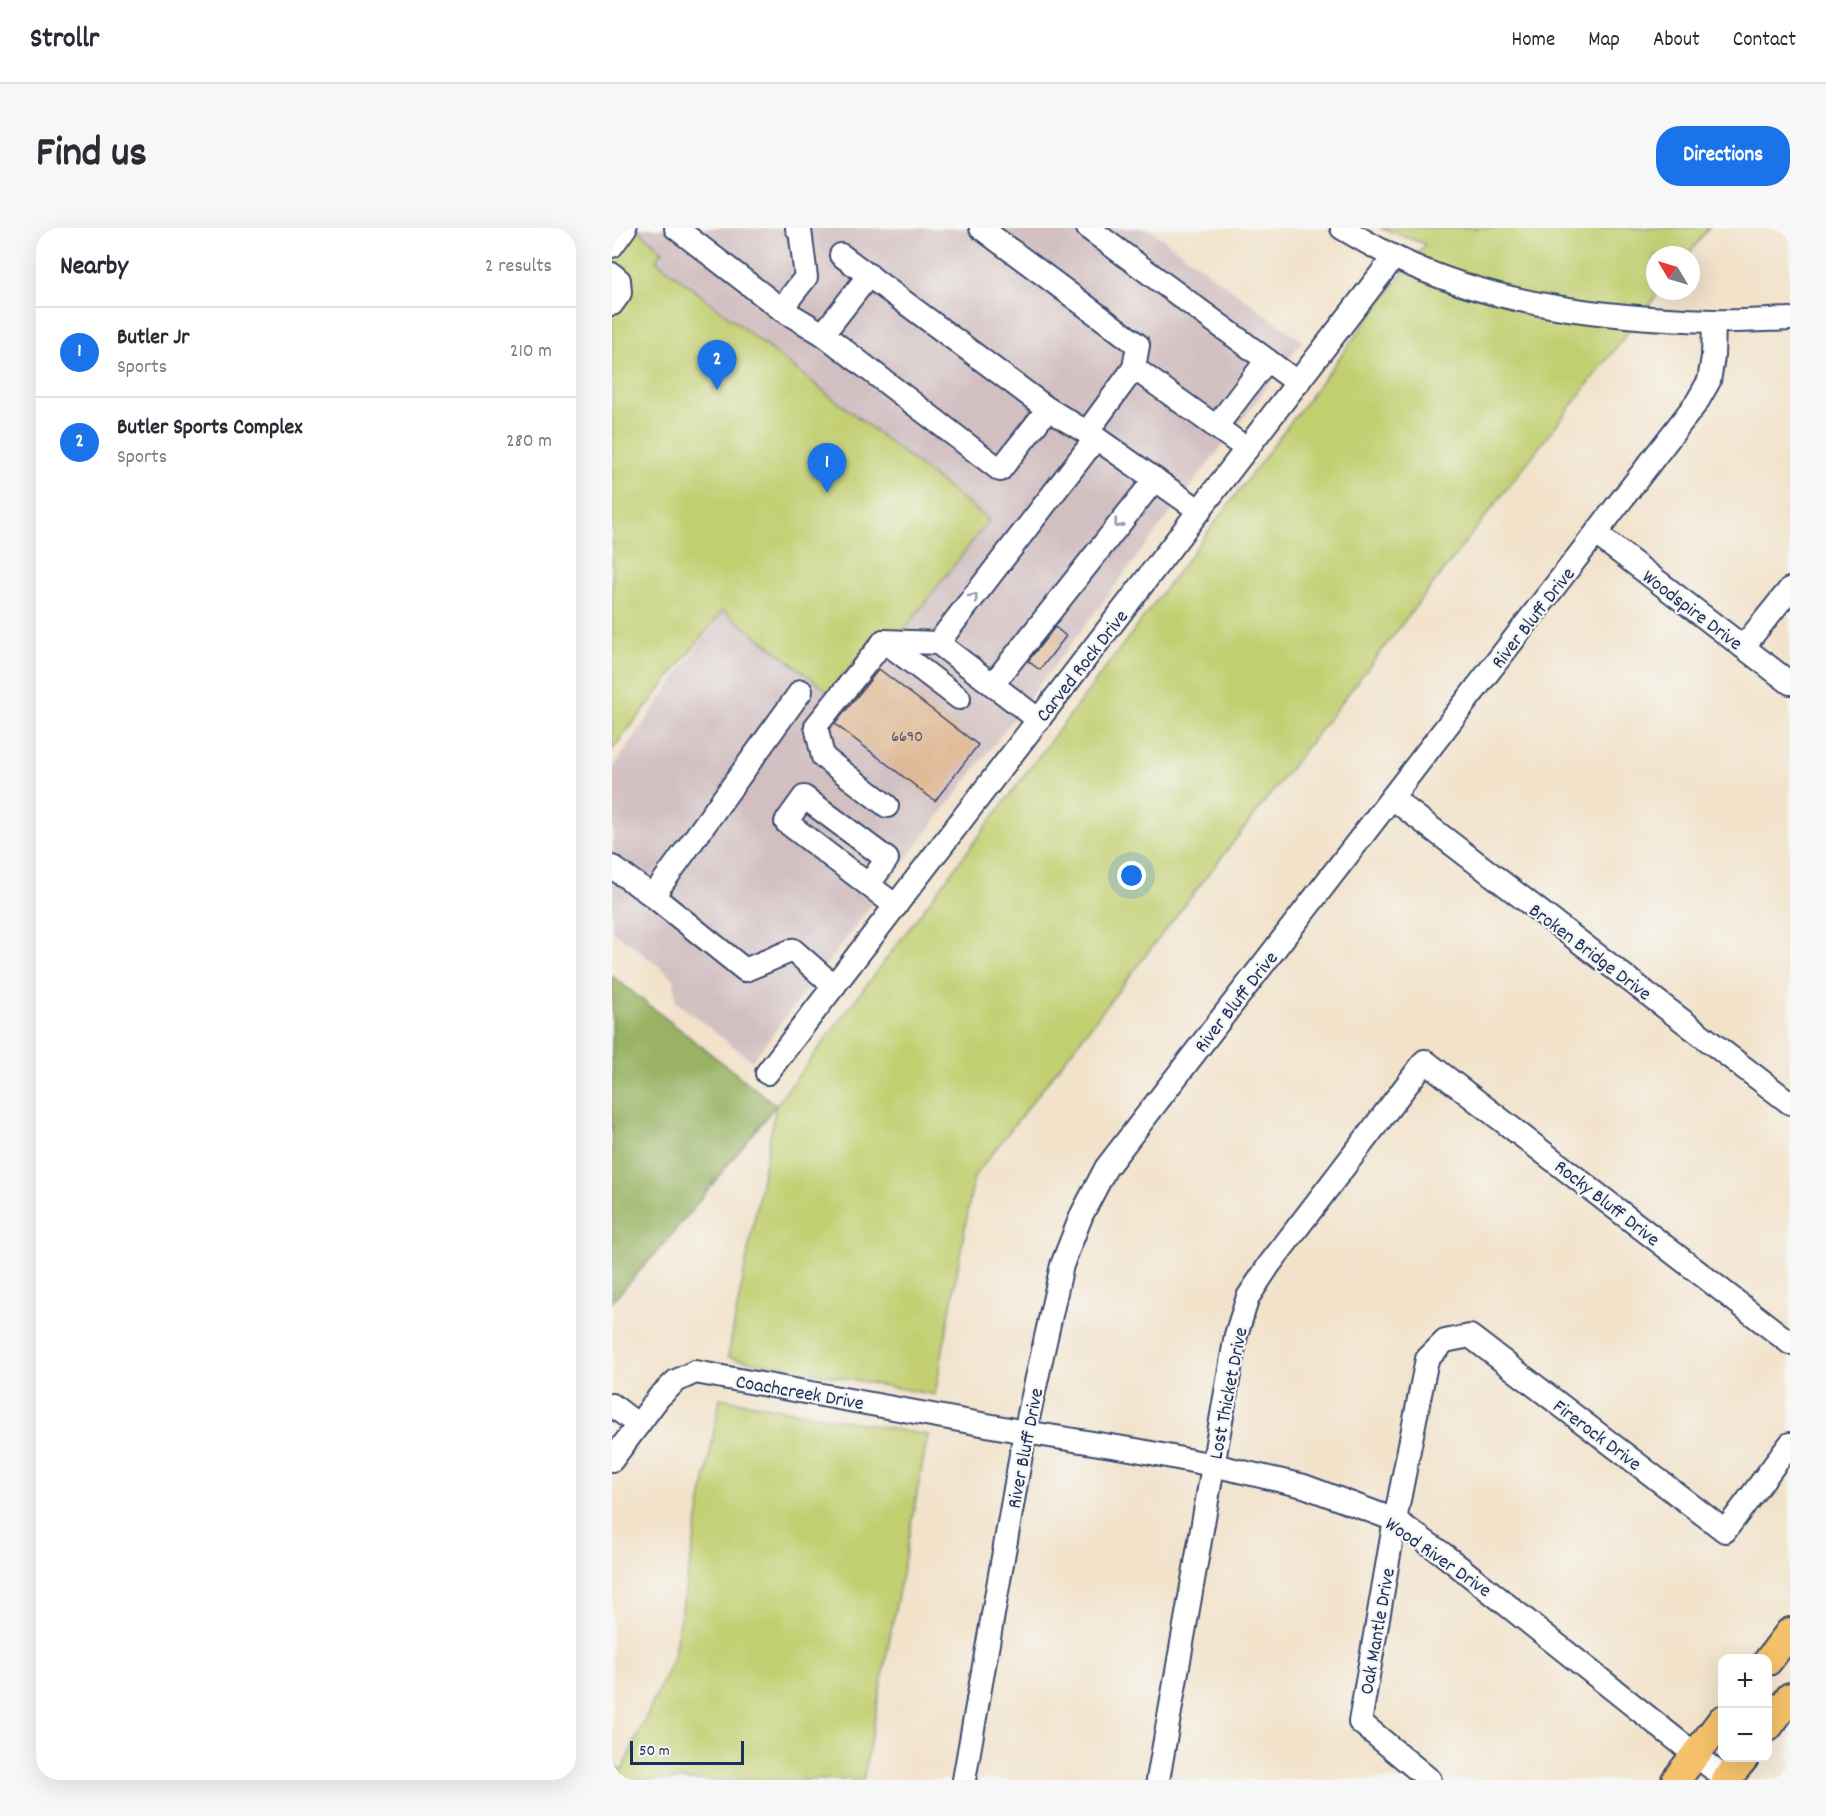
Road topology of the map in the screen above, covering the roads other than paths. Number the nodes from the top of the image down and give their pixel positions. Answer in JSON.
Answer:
{"nodes":[{"id":1,"x":625,"y":228,"type":"edge"},
{"id":2,"x":676,"y":228,"type":"edge"},
{"id":3,"x":797,"y":228,"type":"edge"},
{"id":4,"x":981,"y":228,"type":"edge"},
{"id":5,"x":1088,"y":228,"type":"edge"},
{"id":6,"x":1342,"y":228,"type":"edge"},
{"id":7,"x":612,"y":246,"type":"edge"},
{"id":8,"x":841,"y":255,"type":"dead end"},
{"id":9,"x":1394,"y":257,"type":"junction"},
{"id":10,"x":612,"y":274,"type":"edge"},
{"id":11,"x":868,"y":274,"type":"junction"},
{"id":12,"x":612,"y":304,"type":"edge"},
{"id":13,"x":781,"y":309,"type":"junction"},
{"id":14,"x":1790,"y":320,"type":"edge"},
{"id":15,"x":1714,"y":321,"type":"junction"},
{"id":16,"x":823,"y":334,"type":"junction"},
{"id":17,"x":1267,"y":360,"type":"junction"},
{"id":18,"x":1134,"y":368,"type":"junction"},
{"id":19,"x":1298,"y":383,"type":"junction"},
{"id":20,"x":1048,"y":409,"type":"junction"},
{"id":21,"x":1216,"y":427,"type":"junction"},
{"id":22,"x":1091,"y":435,"type":"junction"},
{"id":23,"x":1247,"y":449,"type":"junction"},
{"id":24,"x":1155,"y":479,"type":"junction"},
{"id":25,"x":1200,"y":511,"type":"junction"},
{"id":26,"x":1596,"y":534,"type":"junction"},
{"id":27,"x":1790,"y":589,"type":"edge"},
{"id":28,"x":884,"y":641,"type":"junction"},
{"id":29,"x":938,"y":643,"type":"junction"},
{"id":30,"x":1743,"y":647,"type":"junction"},
{"id":31,"x":1790,"y":683,"type":"edge"},
{"id":32,"x":993,"y":684,"type":"junction"},
{"id":33,"x":801,"y":691,"type":"dead end"},
{"id":34,"x":960,"y":698,"type":"dead end"},
{"id":35,"x":1039,"y":720,"type":"junction"},
{"id":36,"x":1392,"y":798,"type":"junction"},
{"id":37,"x":887,"y":806,"type":"dead end"},
{"id":38,"x":612,"y":867,"type":"edge"},
{"id":39,"x":869,"y":884,"type":"dead end"},
{"id":40,"x":653,"y":896,"type":"junction"},
{"id":41,"x":896,"y":906,"type":"junction"},
{"id":42,"x":834,"y":986,"type":"junction"},
{"id":43,"x":1425,"y":1061,"type":"joint"},
{"id":44,"x":767,"y":1073,"type":"dead end"},
{"id":45,"x":1790,"y":1104,"type":"edge"},
{"id":46,"x":1470,"y":1336,"type":"joint"},
{"id":47,"x":1790,"y":1343,"type":"edge"},
{"id":48,"x":612,"y":1405,"type":"edge"},
{"id":49,"x":638,"y":1425,"type":"junction"},
{"id":50,"x":1025,"y":1432,"type":"junction"},
{"id":51,"x":1790,"y":1444,"type":"edge"},
{"id":52,"x":612,"y":1460,"type":"edge"},
{"id":53,"x":1213,"y":1465,"type":"junction"},
{"id":54,"x":1395,"y":1520,"type":"junction"},
{"id":55,"x":1790,"y":1632,"type":"edge"},
{"id":56,"x":1772,"y":1655,"type":"edge"},
{"id":57,"x":1790,"y":1697,"type":"edge"},
{"id":58,"x":1772,"y":1720,"type":"edge"},
{"id":59,"x":1718,"y":1725,"type":"edge"},
{"id":60,"x":1695,"y":1755,"type":"junction"},
{"id":61,"x":1741,"y":1762,"type":"edge"},
{"id":62,"x":964,"y":1780,"type":"edge"},
{"id":63,"x":1158,"y":1780,"type":"edge"},
{"id":64,"x":1430,"y":1780,"type":"edge"},
{"id":65,"x":1676,"y":1780,"type":"edge"},
{"id":66,"x":1726,"y":1780,"type":"edge"}],
"edges":[{"from":1,"to":7,"type":"street"},
{"from":2,"to":13,"type":"street"},
{"from":3,"to":13,"type":"street"},
{"from":4,"to":18,"type":"street"},
{"from":5,"to":17,"type":"street"},
{"from":6,"to":9,"type":"street"},
{"from":8,"to":11,"type":"street"},
{"from":9,"to":15,"type":"street"},
{"from":9,"to":19,"type":"street","name":"Carved Rock Drive"},
{"from":10,"to":12,"type":"street"},
{"from":11,"to":16,"type":"street"},
{"from":11,"to":20,"type":"street"},
{"from":13,"to":16,"type":"street"},
{"from":14,"to":15,"type":"street"},
{"from":15,"to":26,"type":"street","name":"River Bluff Drive"},
{"from":16,"to":20,"type":"street"},
{"from":17,"to":19,"type":"street"},
{"from":17,"to":21,"type":"street"},
{"from":18,"to":21,"type":"street"},
{"from":18,"to":22,"type":"street"},
{"from":19,"to":23,"type":"street","name":"Carved Rock Drive"},
{"from":20,"to":22,"type":"street"},
{"from":21,"to":23,"type":"street"},
{"from":22,"to":24,"type":"street"},
{"from":29,"to":22,"type":"street","one_way":true},
{"from":23,"to":25,"type":"street","name":"Carved Rock Drive"},
{"from":24,"to":25,"type":"street"},
{"from":24,"to":32,"type":"street","one_way":true},
{"from":25,"to":35,"type":"street","name":"Carved Rock Drive"},
{"from":26,"to":30,"type":"street","name":"Woodspire Drive"},
{"from":26,"to":36,"type":"street","name":"River Bluff Drive"},
{"from":27,"to":30,"type":"street"},
{"from":28,"to":29,"type":"street"},
{"from":28,"to":34,"type":"street"},
{"from":28,"to":37,"type":"street"},
{"from":29,"to":32,"type":"street"},
{"from":30,"to":31,"type":"street","name":"Woodspire Drive"},
{"from":32,"to":35,"type":"street"},
{"from":33,"to":40,"type":"street"},
{"from":35,"to":41,"type":"street","name":"Carved Rock Drive"},
{"from":36,"to":45,"type":"street","name":"Broken Bridge Drive"},
{"from":36,"to":50,"type":"street","name":"River Bluff Drive"},
{"from":38,"to":40,"type":"street"},
{"from":39,"to":41,"type":"street"},
{"from":40,"to":42,"type":"street"},
{"from":41,"to":42,"type":"street","name":"Carved Rock Drive"},
{"from":42,"to":44,"type":"street","name":"Carved Rock Drive"},
{"from":43,"to":47,"type":"street","name":"Rocky Bluff Drive"},
{"from":43,"to":53,"type":"street","name":"Lost Thicket Drive"},
{"from":46,"to":51,"type":"street","name":"Firerock Drive"},
{"from":46,"to":54,"type":"street","name":"Oak Mantle Drive"},
{"from":48,"to":49,"type":"street"},
{"from":49,"to":50,"type":"street","name":"Coachcreek Drive"},
{"from":49,"to":52,"type":"street","name":"Coachcreek Drive"},
{"from":50,"to":53,"type":"street","name":"Wood River Drive"},
{"from":50,"to":62,"type":"street","name":"River Bluff Drive"},
{"from":53,"to":54,"type":"street","name":"Wood River Drive"},
{"from":53,"to":63,"type":"street","name":"Lost Thicket Drive"},
{"from":54,"to":60,"type":"street","name":"Wood River Drive"},
{"from":54,"to":64,"type":"street","name":"Oak Mantle Drive"},
{"from":55,"to":56,"type":"main road"},
{"from":57,"to":58,"type":"main road"},
{"from":59,"to":60,"type":"main road"},
{"from":60,"to":65,"type":"main road"},
{"from":60,"to":66,"type":"street","name":"Wood River Drive"},
{"from":61,"to":66,"type":"main road"}]}
